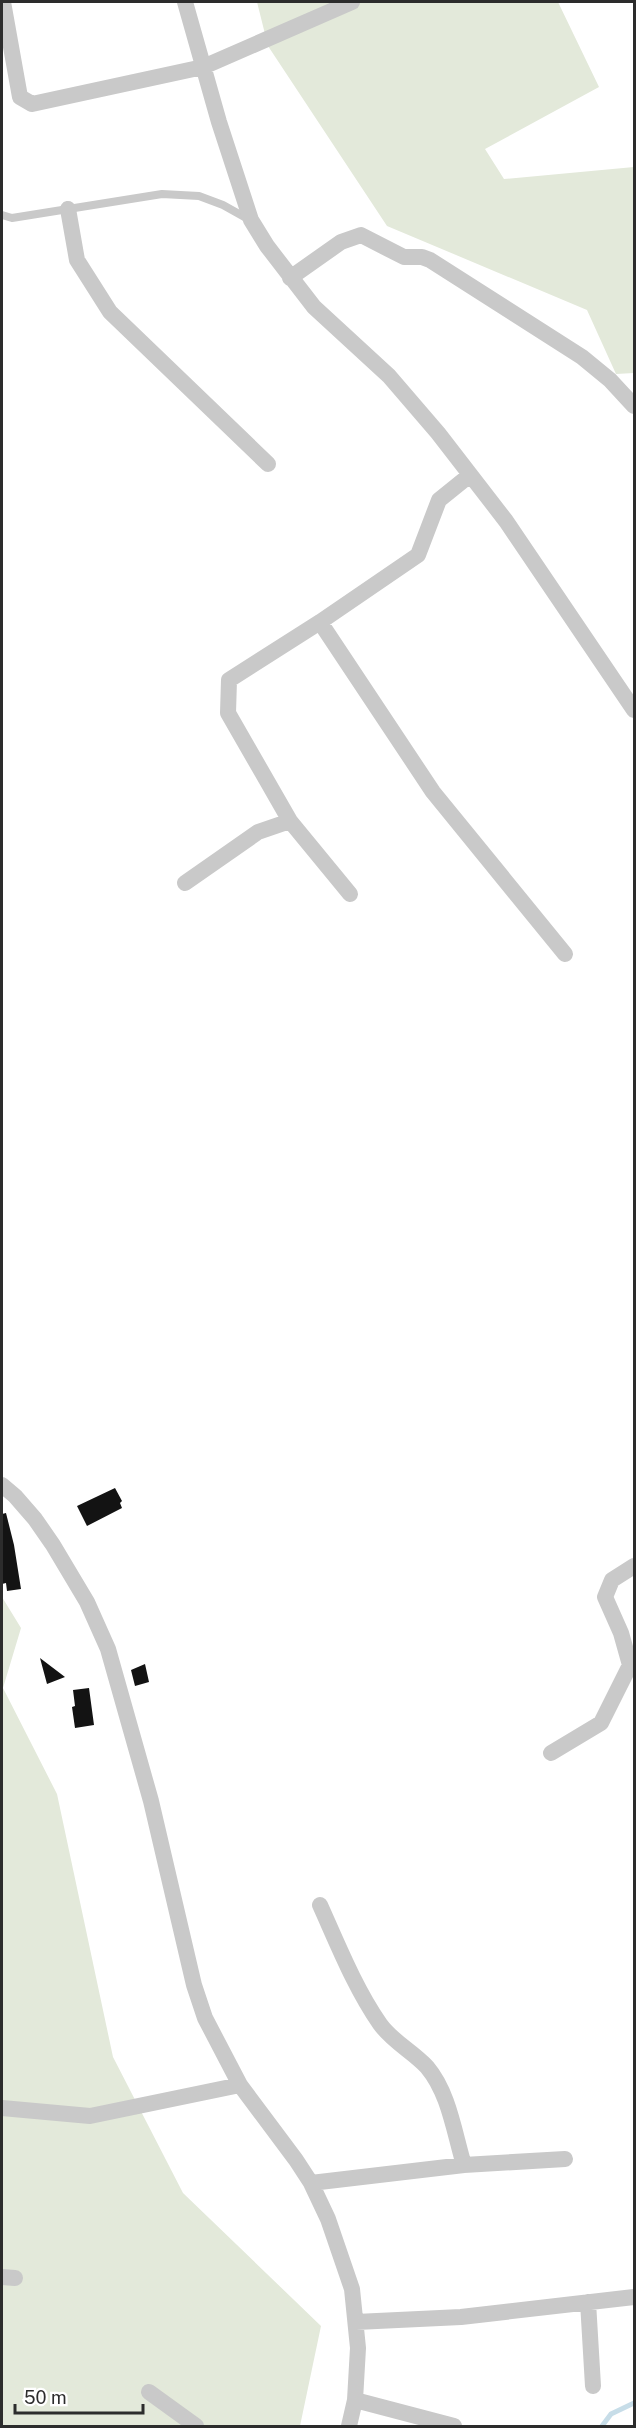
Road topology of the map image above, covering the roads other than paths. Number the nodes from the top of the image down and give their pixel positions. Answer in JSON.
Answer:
{"nodes":[{"id":1,"x":3,"y":2,"type":"edge"},
{"id":2,"x":185,"y":2,"type":"edge"},
{"id":3,"x":352,"y":2,"type":"edge"},
{"id":4,"x":203,"y":67,"type":"junction"},
{"id":5,"x":68,"y":209,"type":"junction"},
{"id":6,"x":2,"y":215,"type":"edge"},
{"id":7,"x":251,"y":220,"type":"junction"},
{"id":8,"x":290,"y":278,"type":"junction"},
{"id":9,"x":634,"y":406,"type":"edge"},
{"id":10,"x":268,"y":464,"type":"dead end"},
{"id":11,"x":470,"y":475,"type":"junction"},
{"id":12,"x":320,"y":622,"type":"junction"},
{"id":13,"x":634,"y":711,"type":"edge"},
{"id":14,"x":290,"y":821,"type":"junction"},
{"id":15,"x":185,"y":883,"type":"dead end"},
{"id":16,"x":350,"y":894,"type":"dead end"},
{"id":17,"x":565,"y":954,"type":"dead end"},
{"id":18,"x":2,"y":1485,"type":"edge"},
{"id":19,"x":634,"y":1566,"type":"edge"},
{"id":20,"x":551,"y":1753,"type":"dead end"},
{"id":21,"x":320,"y":1905,"type":"dead end"},
{"id":22,"x":240,"y":2085,"type":"junction"},
{"id":23,"x":2,"y":2108,"type":"edge"},
{"id":24,"x":565,"y":2159,"type":"dead end"},
{"id":25,"x":464,"y":2164,"type":"junction"},
{"id":26,"x":311,"y":2183,"type":"junction"},
{"id":27,"x":634,"y":2297,"type":"edge"},
{"id":28,"x":588,"y":2302,"type":"junction"},
{"id":29,"x":356,"y":2322,"type":"junction"},
{"id":30,"x":593,"y":2386,"type":"dead end"},
{"id":31,"x":149,"y":2392,"type":"dead end"},
{"id":32,"x":355,"y":2400,"type":"junction"},
{"id":33,"x":196,"y":2427,"type":"edge"},
{"id":34,"x":349,"y":2427,"type":"edge"},
{"id":35,"x":454,"y":2427,"type":"edge"}],
"edges":[{"from":1,"to":4,"type":"street"},
{"from":2,"to":4,"type":"street"},
{"from":3,"to":4,"type":"street"},
{"from":4,"to":7,"type":"street"},
{"from":5,"to":6,"type":"lane"},
{"from":5,"to":7,"type":"lane"},
{"from":5,"to":10,"type":"street"},
{"from":7,"to":8,"type":"street"},
{"from":8,"to":9,"type":"street"},
{"from":8,"to":11,"type":"street"},
{"from":11,"to":12,"type":"street"},
{"from":11,"to":13,"type":"street"},
{"from":12,"to":14,"type":"street"},
{"from":12,"to":17,"type":"street"},
{"from":14,"to":15,"type":"street"},
{"from":14,"to":16,"type":"street"},
{"from":18,"to":22,"type":"street"},
{"from":19,"to":20,"type":"street"},
{"from":21,"to":25,"type":"street"},
{"from":22,"to":23,"type":"street"},
{"from":22,"to":26,"type":"street"},
{"from":24,"to":25,"type":"street"},
{"from":25,"to":26,"type":"street"},
{"from":26,"to":29,"type":"street"},
{"from":27,"to":28,"type":"street"},
{"from":28,"to":29,"type":"street"},
{"from":28,"to":30,"type":"street"},
{"from":29,"to":32,"type":"street"},
{"from":31,"to":33,"type":"street"},
{"from":32,"to":34,"type":"street"},
{"from":32,"to":35,"type":"street"}]}
